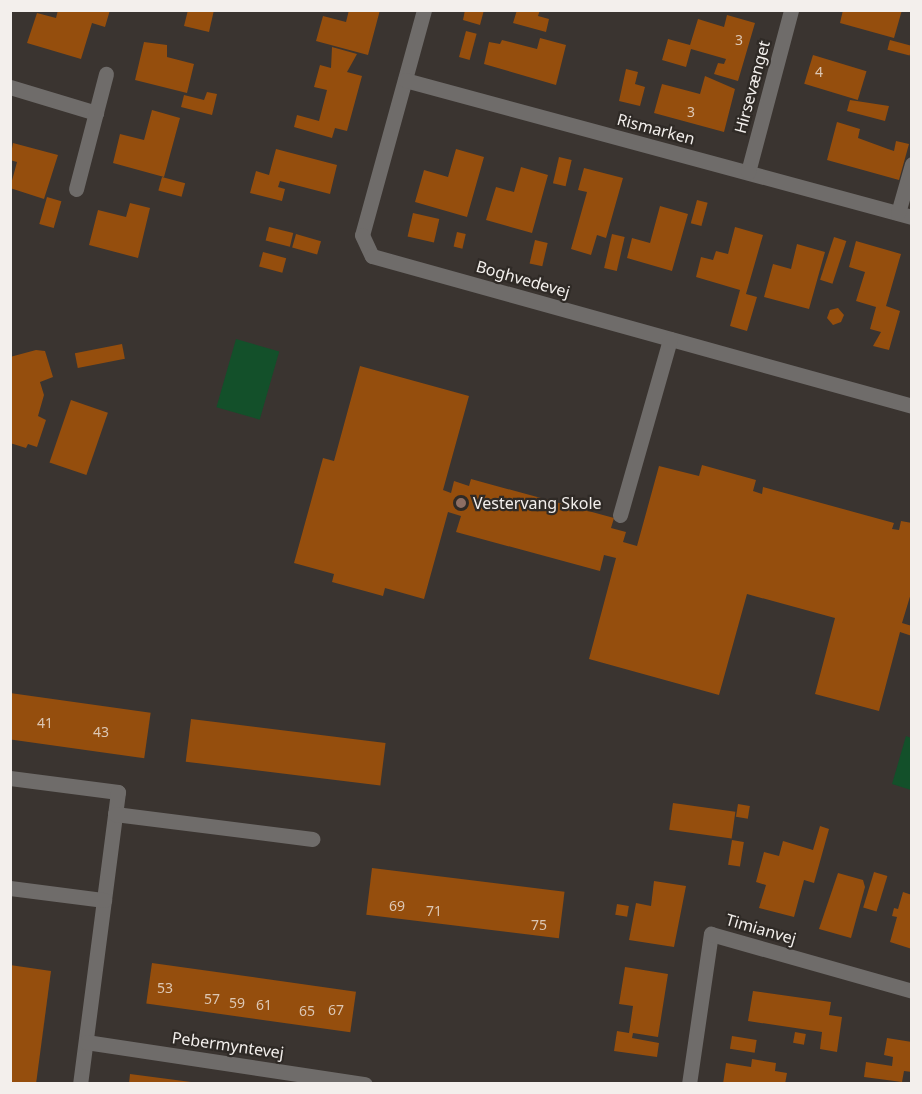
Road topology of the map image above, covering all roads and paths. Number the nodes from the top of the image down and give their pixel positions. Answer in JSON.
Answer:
{"nodes":[{"id":1,"x":424,"y":10,"type":"edge"},
{"id":2,"x":791,"y":10,"type":"edge"},
{"id":3,"x":106,"y":74,"type":"dead end"},
{"id":4,"x":405,"y":80,"type":"junction"},
{"id":5,"x":10,"y":87,"type":"edge"},
{"id":6,"x":96,"y":113,"type":"junction"},
{"id":7,"x":912,"y":164,"type":"edge"},
{"id":8,"x":748,"y":172,"type":"junction"},
{"id":9,"x":76,"y":189,"type":"dead end"},
{"id":10,"x":905,"y":215,"type":"edge"},
{"id":11,"x":670,"y":339,"type":"junction"},
{"id":12,"x":912,"y":406,"type":"edge"},
{"id":13,"x":620,"y":515,"type":"dead end"},
{"id":14,"x":10,"y":778,"type":"edge"},
{"id":15,"x":115,"y":814,"type":"junction"},
{"id":16,"x":312,"y":839,"type":"dead end"},
{"id":17,"x":10,"y":888,"type":"edge"},
{"id":18,"x":104,"y":900,"type":"junction"},
{"id":19,"x":912,"y":991,"type":"edge"},
{"id":20,"x":86,"y":1042,"type":"junction"},
{"id":21,"x":80,"y":1083,"type":"edge"},
{"id":22,"x":365,"y":1083,"type":"edge"},
{"id":23,"x":689,"y":1083,"type":"edge"}],
"edges":[{"from":1,"to":4,"type":"street","name":"Boghvedevej"},
{"from":2,"to":8,"type":"street","name":"Hirsevænget"},
{"from":3,"to":6,"type":"street"},
{"from":4,"to":8,"type":"street","name":"Rismarken"},
{"from":4,"to":11,"type":"street","name":"Boghvedevej"},
{"from":5,"to":6,"type":"street"},
{"from":6,"to":9,"type":"street"},
{"from":7,"to":10,"type":"street","name":"Rismarken"},
{"from":8,"to":10,"type":"street","name":"Rismarken"},
{"from":11,"to":12,"type":"street","name":"Boghvedevej"},
{"from":11,"to":13,"type":"street"},
{"from":14,"to":15,"type":"street"},
{"from":15,"to":16,"type":"street"},
{"from":15,"to":18,"type":"street"},
{"from":17,"to":18,"type":"street"},
{"from":18,"to":20,"type":"street"},
{"from":19,"to":23,"type":"street","name":"Timianvej"},
{"from":20,"to":21,"type":"street"},
{"from":20,"to":22,"type":"street","name":"Pebermyntevej"}]}
